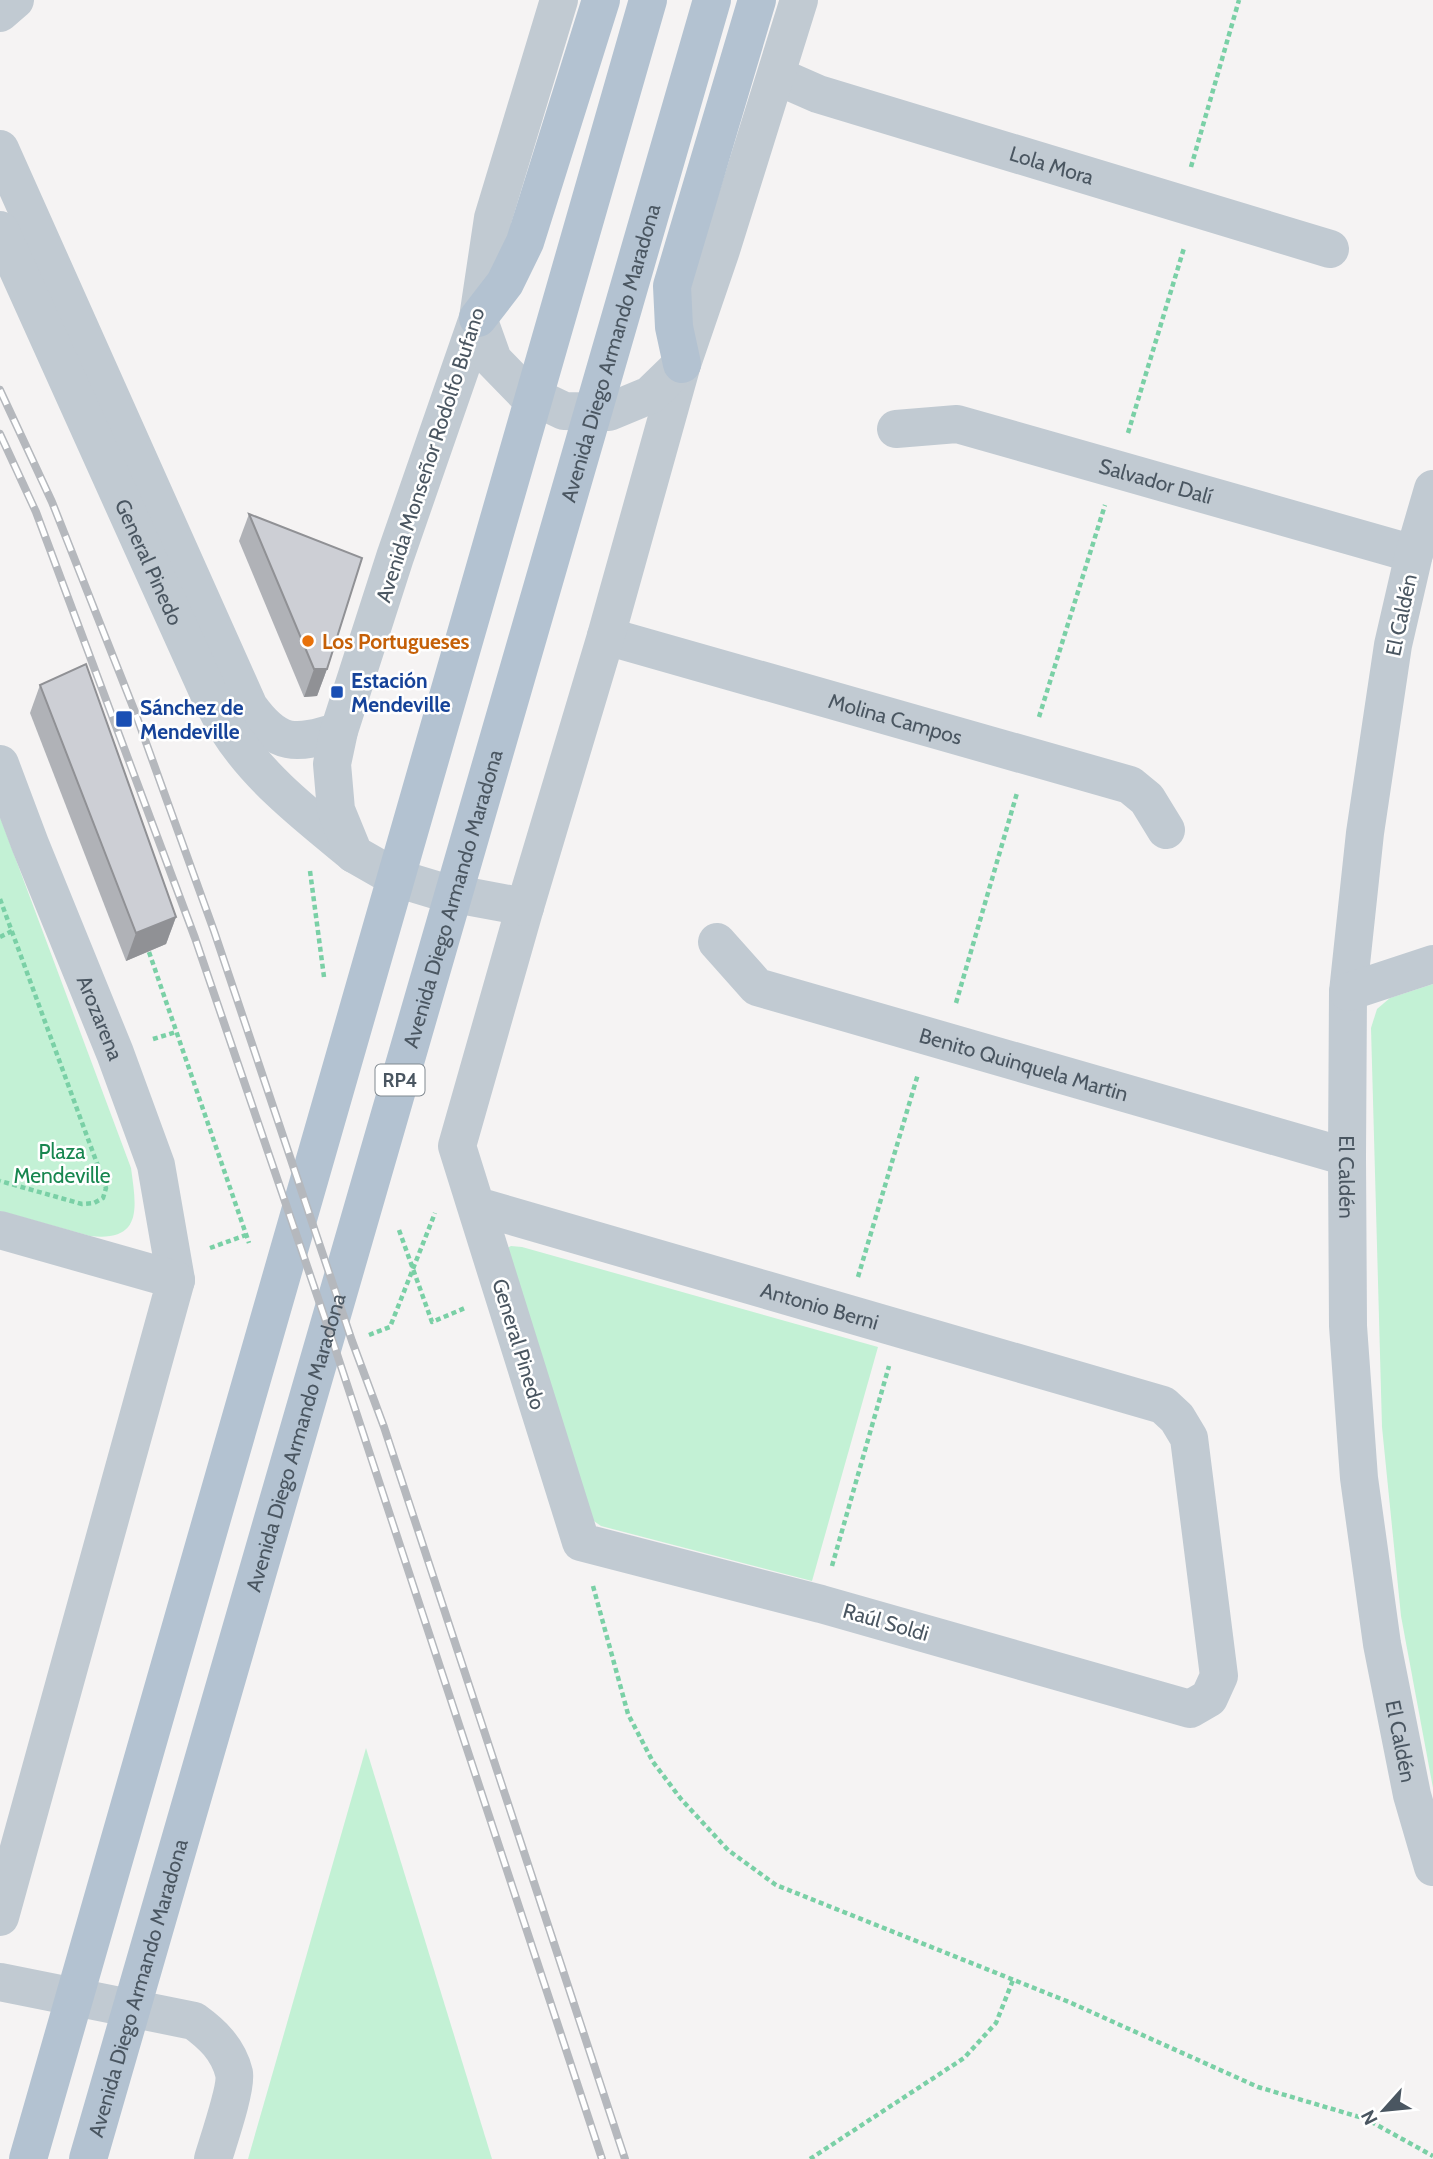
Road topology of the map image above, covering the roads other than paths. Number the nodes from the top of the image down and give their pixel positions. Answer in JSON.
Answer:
{"nodes":[{"id":1,"x":15,"y":0,"type":"edge"},
{"id":2,"x":559,"y":0,"type":"edge"},
{"id":3,"x":601,"y":0,"type":"edge"},
{"id":4,"x":648,"y":0,"type":"edge"},
{"id":5,"x":712,"y":0,"type":"edge"},
{"id":6,"x":757,"y":0,"type":"edge"},
{"id":7,"x":799,"y":0,"type":"edge"},
{"id":8,"x":0,"y":13,"type":"edge"},
{"id":9,"x":777,"y":76,"type":"junction"},
{"id":10,"x":0,"y":149,"type":"edge"},
{"id":11,"x":0,"y":230,"type":"edge"},
{"id":12,"x":1330,"y":249,"type":"dead end"},
{"id":13,"x":478,"y":318,"type":"junction"},
{"id":14,"x":682,"y":364,"type":"junction"},
{"id":15,"x":896,"y":429,"type":"dead end"},
{"id":16,"x":1433,"y":489,"type":"edge"},
{"id":17,"x":1414,"y":554,"type":"junction"},
{"id":18,"x":606,"y":636,"type":"junction"},
{"id":19,"x":340,"y":731,"type":"junction"},
{"id":20,"x":0,"y":764,"type":"edge"},
{"id":21,"x":1166,"y":830,"type":"dead end"},
{"id":22,"x":354,"y":854,"type":"junction"},
{"id":23,"x":525,"y":907,"type":"junction"},
{"id":24,"x":717,"y":942,"type":"dead end"},
{"id":25,"x":1433,"y":964,"type":"edge"},
{"id":26,"x":1348,"y":992,"type":"junction"},
{"id":27,"x":1347,"y":1157,"type":"junction"},
{"id":28,"x":477,"y":1206,"type":"junction"},
{"id":29,"x":0,"y":1230,"type":"edge"},
{"id":30,"x":176,"y":1280,"type":"junction"},
{"id":31,"x":581,"y":1542,"type":"joint"},
{"id":32,"x":1190,"y":1709,"type":"joint"},
{"id":33,"x":1433,"y":1867,"type":"edge"},
{"id":34,"x":0,"y":1917,"type":"edge"},
{"id":35,"x":0,"y":1982,"type":"edge"},
{"id":36,"x":28,"y":2159,"type":"edge"},
{"id":37,"x":88,"y":2159,"type":"edge"},
{"id":38,"x":213,"y":2159,"type":"edge"}],
"edges":[{"from":1,"to":8,"type":"street"},
{"from":2,"to":13,"type":"street","name":"Avenida Monseñor Rodolfo Bufano"},
{"from":3,"to":13,"type":"main road"},
{"from":4,"to":36,"type":"main road"},
{"from":5,"to":37,"type":"main road","name":"Avenida Diego Armando Maradona","number":"RP4"},
{"from":6,"to":14,"type":"main road"},
{"from":7,"to":9,"type":"street"},
{"from":9,"to":12,"type":"street","name":"Lola Mora"},
{"from":9,"to":14,"type":"street"},
{"from":10,"to":19,"type":"street","name":"General Pinedo"},
{"from":11,"to":22,"type":"street","name":"General Pinedo"},
{"from":13,"to":14,"type":"street"},
{"from":13,"to":19,"type":"street","name":"Avenida Monseñor Rodolfo Bufano"},
{"from":14,"to":18,"type":"street"},
{"from":15,"to":17,"type":"street","name":"Salvador Dalí"},
{"from":16,"to":17,"type":"street","name":"El Caldén"},
{"from":17,"to":26,"type":"street","name":"El Caldén"},
{"from":18,"to":21,"type":"street","name":"Molina Campos"},
{"from":18,"to":23,"type":"street"},
{"from":19,"to":22,"type":"street","name":"Avenida Monseñor Rodolfo Bufano"},
{"from":20,"to":30,"type":"street","name":"Arozarena"},
{"from":22,"to":23,"type":"street"},
{"from":23,"to":28,"type":"street","name":"General Pinedo"},
{"from":24,"to":27,"type":"street","name":"Benito Quinquela Martin"},
{"from":25,"to":26,"type":"street"},
{"from":26,"to":27,"type":"street","name":"El Caldén"},
{"from":27,"to":33,"type":"street","name":"El Caldén"},
{"from":28,"to":31,"type":"street","name":"General Pinedo"},
{"from":28,"to":32,"type":"street","name":"Antonio Berni"},
{"from":29,"to":30,"type":"street"},
{"from":30,"to":34,"type":"street"},
{"from":31,"to":32,"type":"street","name":"Raúl Soldi"},
{"from":35,"to":38,"type":"street"}]}
